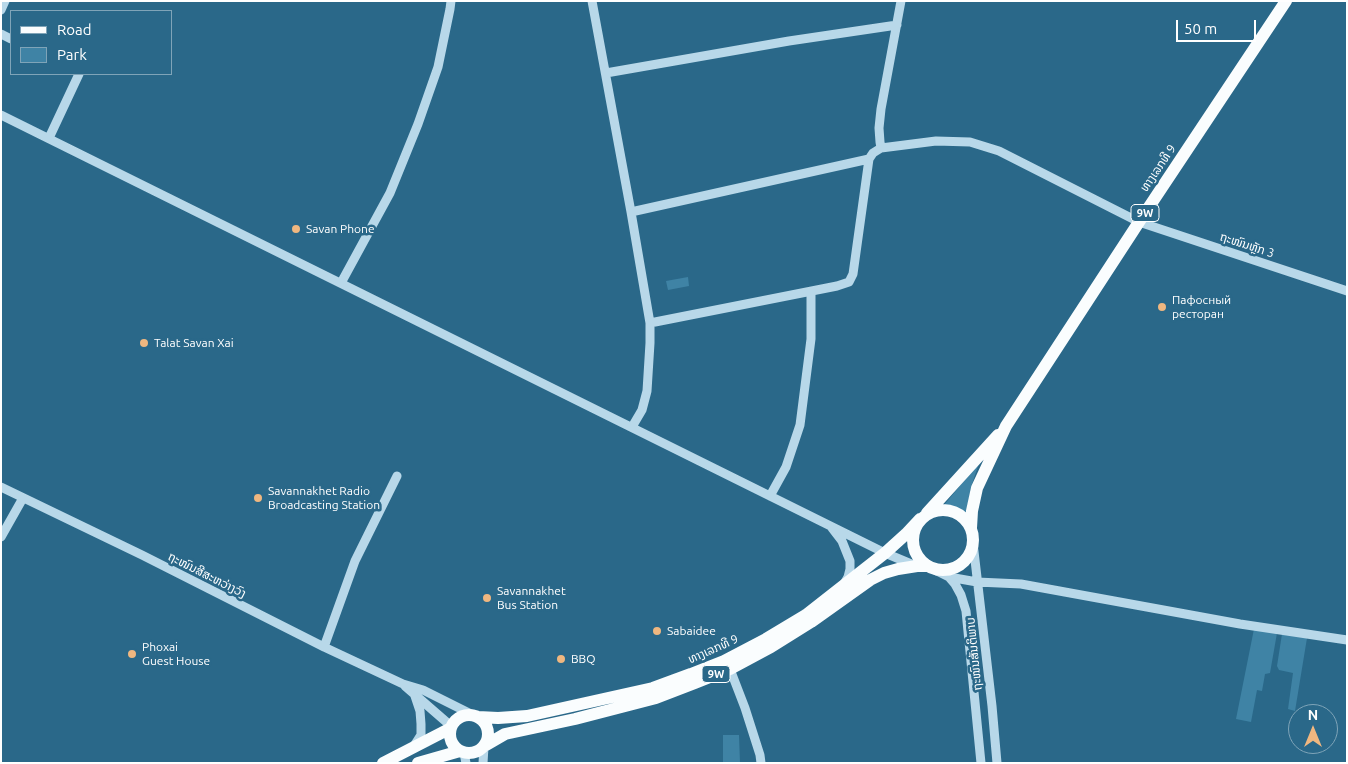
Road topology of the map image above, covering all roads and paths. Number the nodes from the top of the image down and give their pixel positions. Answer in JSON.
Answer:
{"nodes":[{"id":1,"x":5,"y":1,"type":"edge"},
{"id":2,"x":450,"y":1,"type":"edge"},
{"id":3,"x":592,"y":1,"type":"edge"},
{"id":4,"x":901,"y":1,"type":"edge"},
{"id":5,"x":1286,"y":1,"type":"edge"},
{"id":6,"x":1,"y":10,"type":"edge"},
{"id":7,"x":897,"y":25,"type":"junction"},
{"id":8,"x":606,"y":73,"type":"junction"},
{"id":9,"x":79,"y":75,"type":"edge"},
{"id":10,"x":1,"y":114,"type":"edge"},
{"id":11,"x":49,"y":138,"type":"junction"},
{"id":12,"x":881,"y":148,"type":"junction"},
{"id":13,"x":869,"y":160,"type":"junction"},
{"id":14,"x":631,"y":212,"type":"junction"},
{"id":15,"x":1139,"y":222,"type":"junction"},
{"id":16,"x":341,"y":283,"type":"junction"},
{"id":17,"x":1347,"y":290,"type":"edge"},
{"id":18,"x":811,"y":291,"type":"junction"},
{"id":19,"x":650,"y":324,"type":"junction"},
{"id":20,"x":1006,"y":426,"type":"junction"},
{"id":21,"x":632,"y":427,"type":"junction"},
{"id":22,"x":396,"y":476,"type":"dead end"},
{"id":23,"x":1,"y":488,"type":"edge"},
{"id":24,"x":770,"y":496,"type":"junction"},
{"id":25,"x":23,"y":498,"type":"junction"},
{"id":26,"x":922,"y":518,"type":"junction"},
{"id":27,"x":830,"y":526,"type":"junction"},
{"id":28,"x":970,"y":528,"type":"junction"},
{"id":29,"x":1,"y":537,"type":"edge"},
{"id":30,"x":973,"y":543,"type":"junction"},
{"id":31,"x":885,"y":553,"type":"junction"},
{"id":32,"x":926,"y":567,"type":"junction"},
{"id":33,"x":949,"y":578,"type":"junction"},
{"id":34,"x":977,"y":582,"type":"junction"},
{"id":35,"x":841,"y":588,"type":"junction"},
{"id":36,"x":808,"y":618,"type":"junction"},
{"id":37,"x":1347,"y":640,"type":"edge"},
{"id":38,"x":324,"y":648,"type":"junction"},
{"id":39,"x":730,"y":669,"type":"junction"},
{"id":40,"x":402,"y":684,"type":"junction"},
{"id":41,"x":415,"y":696,"type":"junction"},
{"id":42,"x":476,"y":716,"type":"junction"},
{"id":43,"x":451,"y":727,"type":"junction"},
{"id":44,"x":485,"y":746,"type":"junction"},
{"id":45,"x":413,"y":748,"type":"junction"},
{"id":46,"x":463,"y":756,"type":"edge"},
{"id":47,"x":382,"y":763,"type":"edge"},
{"id":48,"x":418,"y":763,"type":"edge"},
{"id":49,"x":483,"y":763,"type":"edge"},
{"id":50,"x":761,"y":763,"type":"edge"},
{"id":51,"x":982,"y":763,"type":"edge"},
{"id":52,"x":997,"y":763,"type":"edge"}],
"edges":[{"from":1,"to":6,"type":"street"},
{"from":2,"to":16,"type":"street"},
{"from":3,"to":8,"type":"street"},
{"from":4,"to":7,"type":"street"},
{"from":5,"to":15,"type":"main road","name":"ທາງເລກທີ 9","number":"9W"},
{"from":7,"to":8,"type":"street"},
{"from":7,"to":12,"type":"street"},
{"from":8,"to":14,"type":"street"},
{"from":9,"to":11,"type":"street"},
{"from":10,"to":11,"type":"street","name":"ຖະໜົນສັນຕິພາບ"},
{"from":11,"to":16,"type":"street","name":"ຖະໜົນສັນຕິພາບ"},
{"from":12,"to":13,"type":"street"},
{"from":12,"to":15,"type":"street","name":"ຖະໜົນຫຼັກ 3"},
{"from":13,"to":14,"type":"street"},
{"from":13,"to":18,"type":"street"},
{"from":14,"to":19,"type":"street"},
{"from":15,"to":17,"type":"street","name":"ຖະໜົນຫຼັກ 3"},
{"from":15,"to":20,"type":"main road","name":"ທາງເລກທີ 9","number":"9W"},
{"from":16,"to":21,"type":"street","name":"ຖະໜົນສັນຕິພາບ"},
{"from":18,"to":19,"type":"street"},
{"from":18,"to":24,"type":"street"},
{"from":19,"to":21,"type":"street"},
{"from":20,"to":26,"type":"main road","name":"ທາງເລກທີ 9","number":"9W"},
{"from":20,"to":28,"type":"main road","name":"ທາງເລກທີ 9","number":"9W"},
{"from":21,"to":24,"type":"street","name":"ຖະໜົນສັນຕິພາບ"},
{"from":22,"to":38,"type":"street"},
{"from":23,"to":25,"type":"street","name":"ຖະໜົນສີສະຫວ່າງວົງ"},
{"from":24,"to":27,"type":"street","name":"ຖະໜົນສັນຕິພາບ"},
{"from":25,"to":29,"type":"street"},
{"from":25,"to":38,"type":"street","name":"ຖະໜົນສີສະຫວ່າງວົງ"},
{"from":26,"to":28,"type":"main road"},
{"from":26,"to":31,"type":"main road","name":"ທາງເລກທີ 9","number":"9W"},
{"from":26,"to":32,"type":"main road","name":"ທາງເລກທີ 9","number":"9W"},
{"from":27,"to":31,"type":"street","name":"ຖະໜົນສັນຕິພາບ"},
{"from":27,"to":35,"type":"street"},
{"from":28,"to":30,"type":"main road","name":"ທາງເລກທີ 9","number":"9W"},
{"from":30,"to":32,"type":"main road","name":"ທາງເລກທີ 9","number":"9W"},
{"from":30,"to":34,"type":"street","name":"ຖະໜົນສັນຕິພາບ"},
{"from":31,"to":32,"type":"street","name":"ຖະໜົນສັນຕິພາບ"},
{"from":31,"to":35,"type":"main road","name":"ທາງເລກທີ 9","number":"9W"},
{"from":32,"to":33,"type":"street","name":"ຖະໜົນສັນຕິພາບ"},
{"from":32,"to":36,"type":"main road","name":"ທາງເລກທີ 9","number":"9W"},
{"from":33,"to":34,"type":"street"},
{"from":33,"to":51,"type":"street","name":"ຖະໜົນສັນຕິພາບ"},
{"from":34,"to":37,"type":"street"},
{"from":34,"to":52,"type":"street","name":"ຖະໜົນສັນຕິພາບ"},
{"from":35,"to":36,"type":"main road","name":"ທາງເລກທີ 9","number":"9W"},
{"from":36,"to":39,"type":"main road","name":"ທາງເລກທີ 9","number":"9W"},
{"from":36,"to":42,"type":"main road","name":"ທາງເລກທີ 9","number":"9W"},
{"from":38,"to":40,"type":"street","name":"ຖະໜົນສີສະຫວ່າງວົງ"},
{"from":39,"to":44,"type":"main road","name":"ທາງເລກທີ 9","number":"9W"},
{"from":39,"to":50,"type":"street"},
{"from":40,"to":41,"type":"street"},
{"from":40,"to":42,"type":"street"},
{"from":41,"to":43,"type":"street"},
{"from":41,"to":45,"type":"street"},
{"from":42,"to":43,"type":"main road"},
{"from":42,"to":44,"type":"main road"},
{"from":43,"to":45,"type":"main road"},
{"from":43,"to":46,"type":"main road"},
{"from":44,"to":46,"type":"main road"},
{"from":44,"to":49,"type":"street"},
{"from":45,"to":47,"type":"main road"},
{"from":46,"to":48,"type":"main road"}]}
